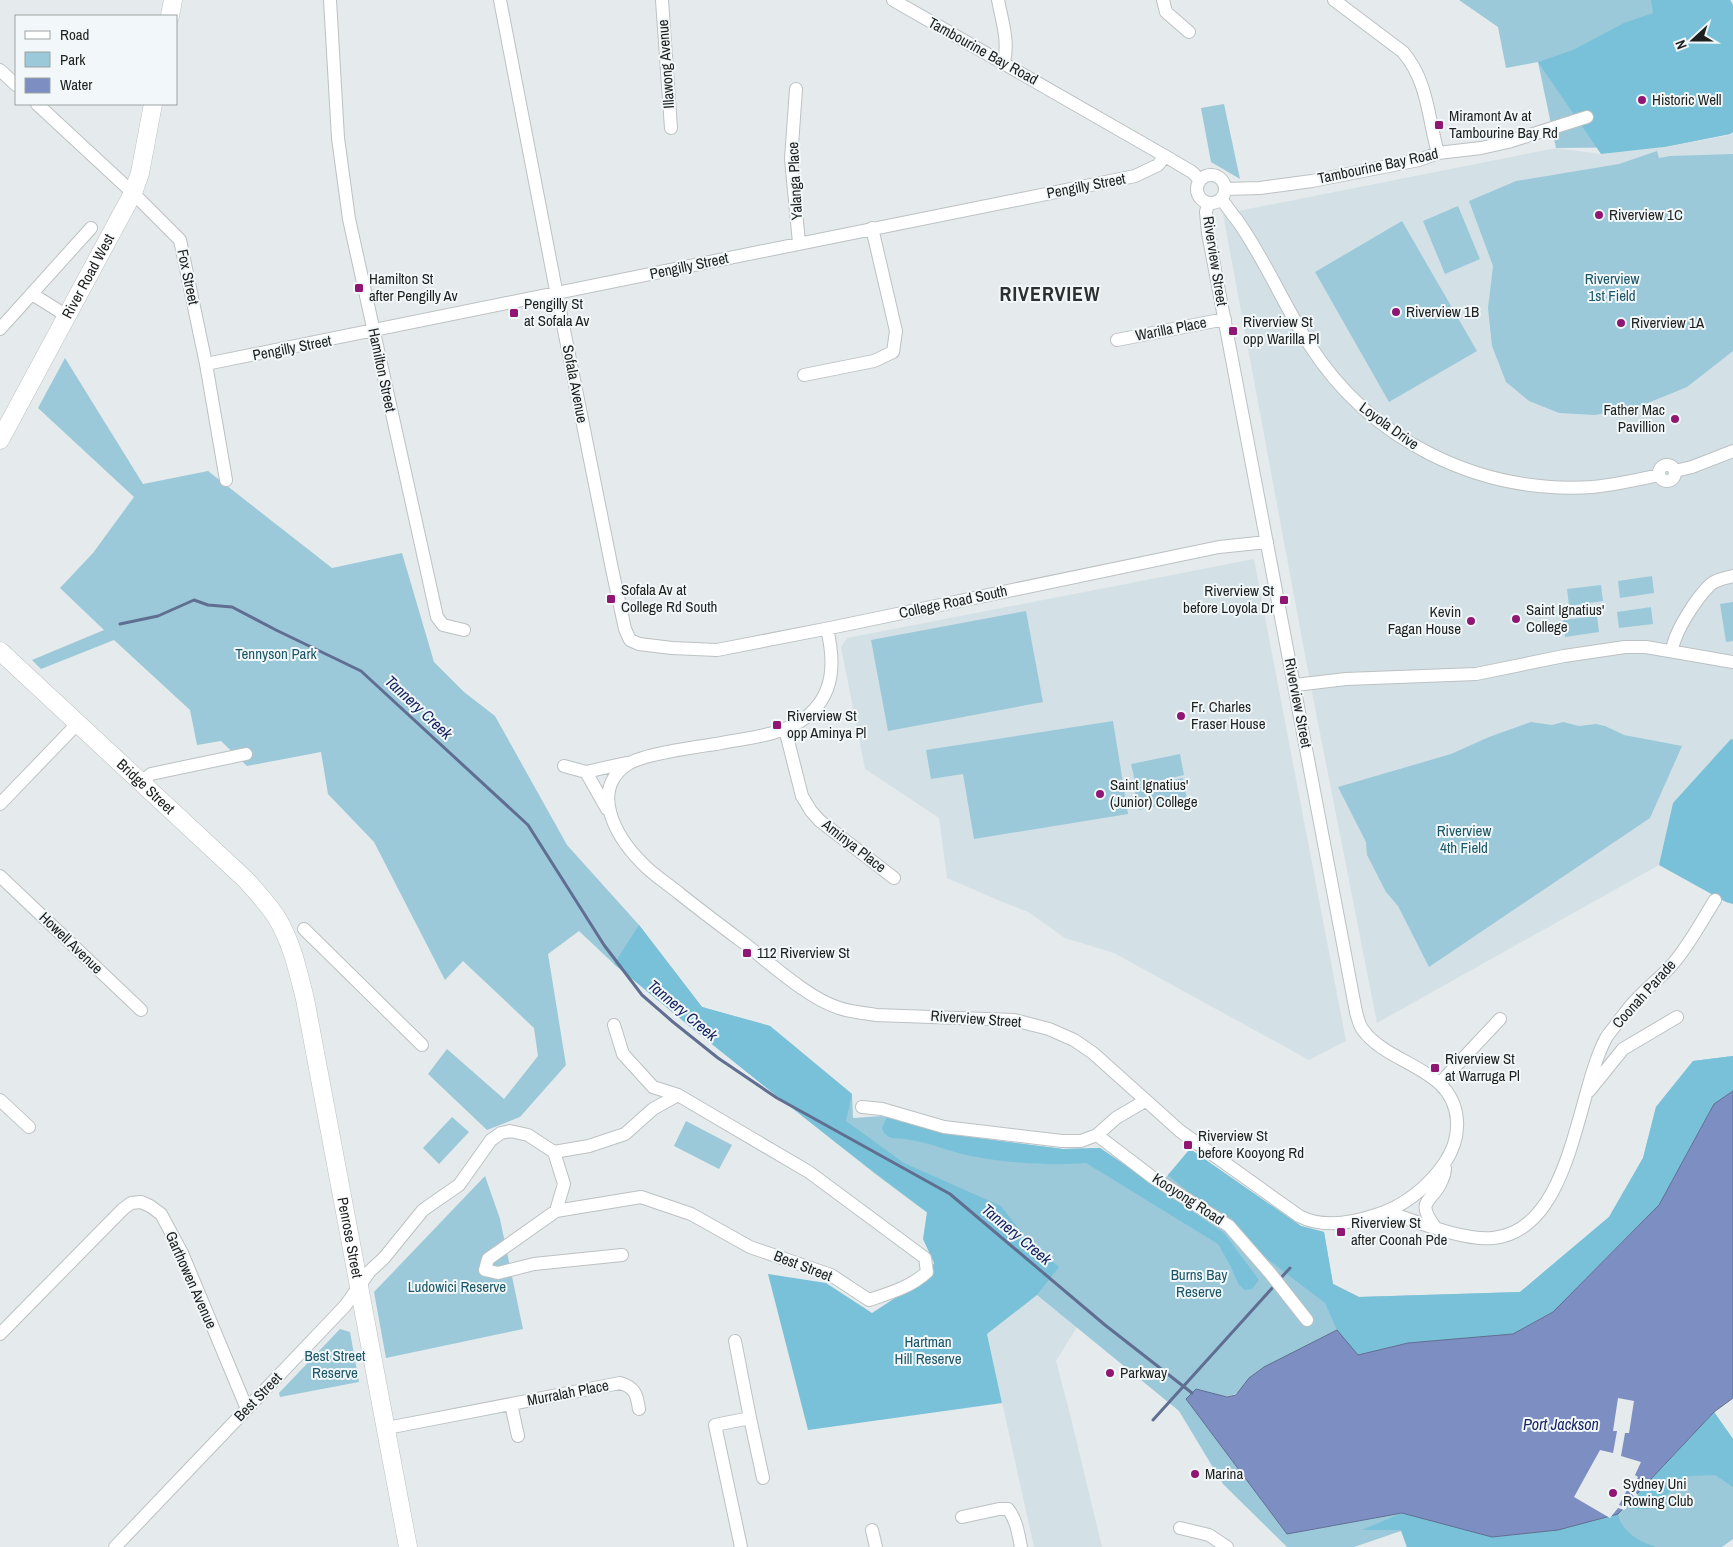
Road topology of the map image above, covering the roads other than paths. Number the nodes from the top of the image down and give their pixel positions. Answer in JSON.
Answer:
{"nodes":[{"id":1,"x":173,"y":0,"type":"edge"},
{"id":2,"x":330,"y":0,"type":"edge"},
{"id":3,"x":500,"y":0,"type":"edge"},
{"id":4,"x":662,"y":0,"type":"edge"},
{"id":5,"x":893,"y":0,"type":"edge"},
{"id":6,"x":998,"y":0,"type":"edge"},
{"id":7,"x":1163,"y":0,"type":"edge"},
{"id":8,"x":1334,"y":0,"type":"edge"},
{"id":9,"x":170,"y":15,"type":"edge"},
{"id":10,"x":1189,"y":32,"type":"dead end"},
{"id":11,"x":1004,"y":62,"type":"junction"},
{"id":12,"x":0,"y":70,"type":"edge"},
{"id":13,"x":15,"y":84,"type":"edge"},
{"id":14,"x":796,"y":89,"type":"dead end"},
{"id":15,"x":38,"y":105,"type":"edge"},
{"id":16,"x":153,"y":105,"type":"edge"},
{"id":17,"x":1588,"y":117,"type":"dead end"},
{"id":18,"x":671,"y":128,"type":"dead end"},
{"id":19,"x":1438,"y":153,"type":"junction"},
{"id":20,"x":1166,"y":156,"type":"junction"},
{"id":21,"x":1200,"y":180,"type":"junction"},
{"id":22,"x":134,"y":193,"type":"junction"},
{"id":23,"x":1218,"y":197,"type":"junction"},
{"id":24,"x":91,"y":228,"type":"dead end"},
{"id":25,"x":872,"y":228,"type":"junction"},
{"id":26,"x":799,"y":243,"type":"junction"},
{"id":27,"x":32,"y":294,"type":"junction"},
{"id":28,"x":556,"y":294,"type":"junction"},
{"id":29,"x":67,"y":316,"type":"junction"},
{"id":30,"x":1225,"y":319,"type":"junction"},
{"id":31,"x":0,"y":329,"type":"edge"},
{"id":32,"x":373,"y":332,"type":"junction"},
{"id":33,"x":1117,"y":340,"type":"dead end"},
{"id":34,"x":206,"y":364,"type":"junction"},
{"id":35,"x":804,"y":375,"type":"dead end"},
{"id":36,"x":0,"y":440,"type":"edge"},
{"id":37,"x":1733,"y":452,"type":"edge"},
{"id":38,"x":226,"y":480,"type":"dead end"},
{"id":39,"x":1267,"y":542,"type":"junction"},
{"id":40,"x":1733,"y":576,"type":"edge"},
{"id":41,"x":827,"y":628,"type":"junction"},
{"id":42,"x":464,"y":630,"type":"dead end"},
{"id":43,"x":639,"y":644,"type":"joint"},
{"id":44,"x":0,"y":651,"type":"edge"},
{"id":45,"x":1672,"y":651,"type":"junction"},
{"id":46,"x":1733,"y":662,"type":"edge"},
{"id":47,"x":1295,"y":685,"type":"junction"},
{"id":48,"x":78,"y":723,"type":"junction"},
{"id":49,"x":785,"y":729,"type":"junction"},
{"id":50,"x":246,"y":754,"type":"dead end"},
{"id":51,"x":629,"y":762,"type":"junction"},
{"id":52,"x":564,"y":766,"type":"dead end"},
{"id":53,"x":586,"y":772,"type":"junction"},
{"id":54,"x":141,"y":782,"type":"junction"},
{"id":55,"x":0,"y":804,"type":"edge"},
{"id":56,"x":610,"y":816,"type":"junction"},
{"id":57,"x":0,"y":876,"type":"edge"},
{"id":58,"x":894,"y":878,"type":"dead end"},
{"id":59,"x":1715,"y":900,"type":"dead end"},
{"id":60,"x":304,"y":928,"type":"dead end"},
{"id":61,"x":283,"y":929,"type":"joint"},
{"id":62,"x":141,"y":1010,"type":"dead end"},
{"id":63,"x":1677,"y":1017,"type":"dead end"},
{"id":64,"x":1500,"y":1019,"type":"dead end"},
{"id":65,"x":614,"y":1025,"type":"dead end"},
{"id":66,"x":422,"y":1045,"type":"dead end"},
{"id":67,"x":1440,"y":1083,"type":"junction"},
{"id":68,"x":678,"y":1095,"type":"junction"},
{"id":69,"x":1586,"y":1095,"type":"junction"},
{"id":70,"x":0,"y":1100,"type":"edge"},
{"id":71,"x":1146,"y":1101,"type":"junction"},
{"id":72,"x":862,"y":1107,"type":"dead end"},
{"id":73,"x":29,"y":1128,"type":"dead end"},
{"id":74,"x":1097,"y":1135,"type":"junction"},
{"id":75,"x":554,"y":1152,"type":"junction"},
{"id":76,"x":1448,"y":1158,"type":"junction"},
{"id":77,"x":556,"y":1211,"type":"junction"},
{"id":78,"x":1387,"y":1212,"type":"junction"},
{"id":79,"x":1435,"y":1227,"type":"junction"},
{"id":80,"x":622,"y":1255,"type":"dead end"},
{"id":81,"x":359,"y":1288,"type":"junction"},
{"id":82,"x":1307,"y":1320,"type":"dead end"},
{"id":83,"x":0,"y":1334,"type":"edge"},
{"id":84,"x":734,"y":1341,"type":"dead end"},
{"id":85,"x":511,"y":1404,"type":"junction"},
{"id":86,"x":246,"y":1409,"type":"junction"},
{"id":87,"x":639,"y":1409,"type":"dead end"},
{"id":88,"x":750,"y":1418,"type":"junction"},
{"id":89,"x":387,"y":1428,"type":"junction"},
{"id":90,"x":518,"y":1436,"type":"dead end"},
{"id":91,"x":763,"y":1478,"type":"dead end"},
{"id":92,"x":962,"y":1517,"type":"dead end"},
{"id":93,"x":1180,"y":1528,"type":"dead end"},
{"id":94,"x":872,"y":1530,"type":"dead end"},
{"id":95,"x":117,"y":1546,"type":"edge"},
{"id":96,"x":408,"y":1547,"type":"edge"},
{"id":97,"x":741,"y":1547,"type":"edge"},
{"id":98,"x":876,"y":1547,"type":"edge"},
{"id":99,"x":1021,"y":1547,"type":"edge"},
{"id":100,"x":1227,"y":1547,"type":"edge"}],
"edges":[{"from":1,"to":9,"type":"main road"},
{"from":2,"to":32,"type":"street","name":"Hamilton Street"},
{"from":3,"to":28,"type":"street","name":"Sofala Avenue"},
{"from":4,"to":18,"type":"street","name":"Illawong Avenue"},
{"from":5,"to":11,"type":"street","name":"Tambourine Bay Road"},
{"from":6,"to":11,"type":"street"},
{"from":7,"to":10,"type":"street"},
{"from":8,"to":19,"type":"street"},
{"from":11,"to":20,"type":"street","name":"Tambourine Bay Road"},
{"from":12,"to":13,"type":"street"},
{"from":14,"to":26,"type":"street","name":"Yalanga Place"},
{"from":15,"to":22,"type":"street","name":"Fox Street"},
{"from":16,"to":22,"type":"main road","name":"River Road West"},
{"from":17,"to":19,"type":"street","name":"Tambourine Bay Road"},
{"from":19,"to":23,"type":"street","name":"Tambourine Bay Road"},
{"from":20,"to":21,"type":"street","name":"Tambourine Bay Road"},
{"from":20,"to":25,"type":"street","name":"Pengilly Street"},
{"from":21,"to":23,"type":"street"},
{"from":21,"to":23,"type":"street"},
{"from":22,"to":29,"type":"main road","name":"River Road West"},
{"from":22,"to":34,"type":"street","name":"Fox Street"},
{"from":23,"to":30,"type":"street","name":"Riverview Street"},
{"from":23,"to":37,"type":"street","name":"Loyola Drive"},
{"from":24,"to":27,"type":"street"},
{"from":25,"to":26,"type":"street","name":"Pengilly Street"},
{"from":25,"to":35,"type":"street"},
{"from":26,"to":28,"type":"street","name":"Pengilly Street"},
{"from":27,"to":29,"type":"street"},
{"from":27,"to":31,"type":"street"},
{"from":28,"to":32,"type":"street","name":"Pengilly Street"},
{"from":28,"to":43,"type":"street","name":"Sofala Avenue"},
{"from":29,"to":36,"type":"main road","name":"River Road West"},
{"from":30,"to":33,"type":"street","name":"Warilla Place"},
{"from":30,"to":39,"type":"street","name":"Riverview Street"},
{"from":32,"to":34,"type":"street","name":"Pengilly Street"},
{"from":32,"to":42,"type":"street","name":"Hamilton Street"},
{"from":34,"to":38,"type":"street","name":"Fox Street"},
{"from":39,"to":41,"type":"street","name":"College Road South"},
{"from":39,"to":47,"type":"street","name":"Riverview Street"},
{"from":40,"to":45,"type":"street"},
{"from":41,"to":43,"type":"street","name":"College Road South"},
{"from":41,"to":49,"type":"street"},
{"from":44,"to":48,"type":"main road","name":"Bridge Street"},
{"from":45,"to":46,"type":"street"},
{"from":45,"to":47,"type":"street"},
{"from":47,"to":67,"type":"street","name":"Riverview Street"},
{"from":48,"to":54,"type":"main road","name":"Bridge Street"},
{"from":48,"to":55,"type":"street"},
{"from":49,"to":51,"type":"street"},
{"from":49,"to":58,"type":"street","name":"Aminya Place"},
{"from":50,"to":54,"type":"street"},
{"from":51,"to":53,"type":"street"},
{"from":51,"to":56,"type":"street","name":"Riverview Street"},
{"from":52,"to":53,"type":"street"},
{"from":53,"to":56,"type":"street","name":"Riverview Street"},
{"from":54,"to":61,"type":"main road","name":"Bridge Street"},
{"from":56,"to":71,"type":"street","name":"Riverview Street"},
{"from":57,"to":62,"type":"street","name":"Howell Avenue"},
{"from":59,"to":69,"type":"street","name":"Coonah Parade"},
{"from":60,"to":66,"type":"street"},
{"from":61,"to":81,"type":"main road","name":"Penrose Street"},
{"from":63,"to":69,"type":"street","name":"Coonah Parade"},
{"from":64,"to":67,"type":"street"},
{"from":65,"to":68,"type":"street"},
{"from":67,"to":76,"type":"street","name":"Riverview Street"},
{"from":68,"to":75,"type":"street"},
{"from":68,"to":77,"type":"street","name":"Best Street"},
{"from":69,"to":79,"type":"street","name":"Coonah Parade"},
{"from":70,"to":73,"type":"street"},
{"from":71,"to":74,"type":"street"},
{"from":71,"to":78,"type":"street","name":"Riverview Street"},
{"from":72,"to":74,"type":"street"},
{"from":74,"to":82,"type":"street","name":"Kooyong Road"},
{"from":75,"to":77,"type":"street"},
{"from":75,"to":81,"type":"street","name":"Best Street"},
{"from":76,"to":78,"type":"street","name":"Riverview Street"},
{"from":76,"to":79,"type":"street","name":"Riverview Street"},
{"from":77,"to":80,"type":"street","name":"Best Street"},
{"from":78,"to":79,"type":"street","name":"Coonah Parade"},
{"from":81,"to":86,"type":"street","name":"Best Street"},
{"from":81,"to":89,"type":"main road","name":"Penrose Street"},
{"from":83,"to":86,"type":"street","name":"Garthowen Avenue"},
{"from":84,"to":88,"type":"street"},
{"from":85,"to":87,"type":"street","name":"Murralah Place"},
{"from":85,"to":89,"type":"street","name":"Murralah Place"},
{"from":85,"to":90,"type":"street","name":"Murralah Place"},
{"from":86,"to":95,"type":"street","name":"Best Street"},
{"from":88,"to":91,"type":"street"},
{"from":88,"to":97,"type":"street"},
{"from":89,"to":96,"type":"main road","name":"Penrose Street"},
{"from":92,"to":99,"type":"street"},
{"from":93,"to":100,"type":"street"},
{"from":94,"to":98,"type":"street"}]}
